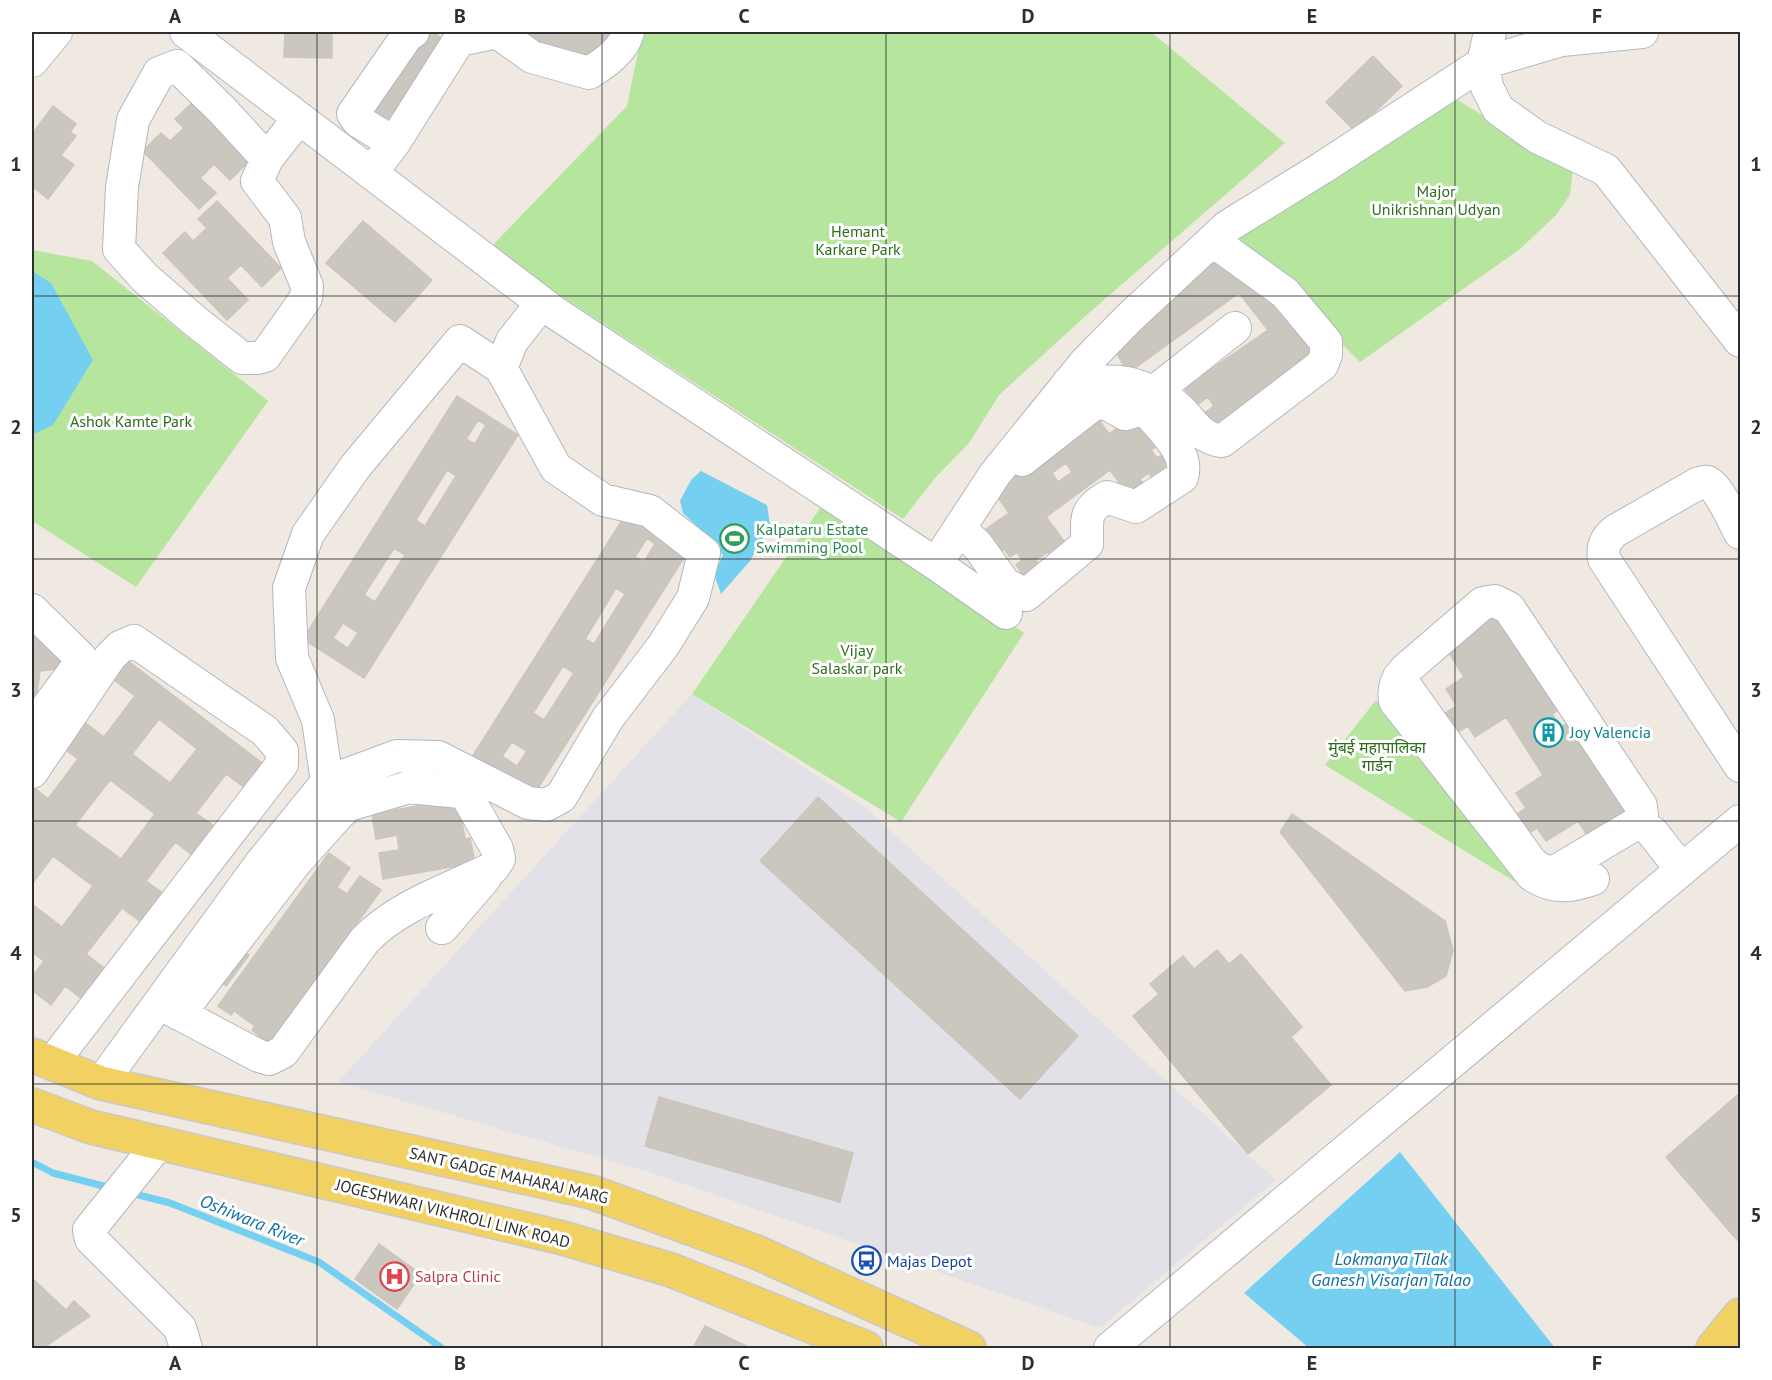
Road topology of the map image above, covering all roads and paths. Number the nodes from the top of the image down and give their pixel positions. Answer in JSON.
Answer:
{"nodes":[{"id":1,"x":55,"y":32,"type":"edge"},
{"id":2,"x":186,"y":32,"type":"edge"},
{"id":3,"x":384,"y":32,"type":"edge"},
{"id":4,"x":413,"y":32,"type":"edge"},
{"id":5,"x":628,"y":32,"type":"edge"},
{"id":6,"x":1490,"y":32,"type":"edge"},
{"id":7,"x":1642,"y":32,"type":"edge"},
{"id":8,"x":32,"y":62,"type":"edge"},
{"id":9,"x":1483,"y":63,"type":"junction"},
{"id":10,"x":311,"y":127,"type":"junction"},
{"id":11,"x":394,"y":143,"type":"junction"},
{"id":12,"x":267,"y":159,"type":"junction"},
{"id":13,"x":371,"y":173,"type":"junction"},
{"id":14,"x":1213,"y":241,"type":"junction"},
{"id":15,"x":542,"y":303,"type":"junction"},
{"id":16,"x":1235,"y":328,"type":"dead end"},
{"id":17,"x":1740,"y":341,"type":"edge"},
{"id":18,"x":501,"y":368,"type":"junction"},
{"id":19,"x":1068,"y":383,"type":"junction"},
{"id":20,"x":1154,"y":392,"type":"junction"},
{"id":21,"x":995,"y":474,"type":"junction"},
{"id":22,"x":960,"y":529,"type":"junction"},
{"id":23,"x":1740,"y":533,"type":"edge"},
{"id":24,"x":936,"y":564,"type":"junction"},
{"id":25,"x":32,"y":610,"type":"edge"},
{"id":26,"x":1006,"y":613,"type":"dead end"},
{"id":27,"x":1400,"y":677,"type":"junction"},
{"id":28,"x":32,"y":728,"type":"edge"},
{"id":29,"x":1740,"y":766,"type":"edge"},
{"id":30,"x":32,"y":772,"type":"edge"},
{"id":31,"x":327,"y":782,"type":"junction"},
{"id":32,"x":1740,"y":821,"type":"edge"},
{"id":33,"x":1652,"y":832,"type":"dead end"},
{"id":34,"x":493,"y":868,"type":"junction"},
{"id":35,"x":1682,"y":870,"type":"junction"},
{"id":36,"x":1623,"y":921,"type":"junction"},
{"id":37,"x":442,"y":928,"type":"dead end"},
{"id":38,"x":169,"y":1008,"type":"junction"},
{"id":39,"x":42,"y":1059,"type":"edge"},
{"id":40,"x":101,"y":1083,"type":"junction"},
{"id":41,"x":32,"y":1105,"type":"edge"},
{"id":42,"x":159,"y":1143,"type":"junction"},
{"id":43,"x":1740,"y":1315,"type":"edge"},
{"id":44,"x":186,"y":1348,"type":"edge"},
{"id":45,"x":867,"y":1348,"type":"edge"},
{"id":46,"x":969,"y":1348,"type":"edge"},
{"id":47,"x":1110,"y":1348,"type":"edge"},
{"id":48,"x":1713,"y":1348,"type":"edge"}],
"edges":[{"from":1,"to":8,"type":"street"},
{"from":2,"to":10,"type":"street"},
{"from":3,"to":10,"type":"street"},
{"from":4,"to":11,"type":"street"},
{"from":5,"to":11,"type":"street"},
{"from":6,"to":9,"type":"street"},
{"from":7,"to":9,"type":"street"},
{"from":9,"to":14,"type":"street"},
{"from":9,"to":17,"type":"street"},
{"from":10,"to":12,"type":"street"},
{"from":10,"to":13,"type":"street"},
{"from":11,"to":13,"type":"street"},
{"from":12,"to":12,"type":"street"},
{"from":13,"to":15,"type":"street"},
{"from":14,"to":19,"type":"street"},
{"from":14,"to":20,"type":"street"},
{"from":15,"to":18,"type":"street"},
{"from":15,"to":24,"type":"street"},
{"from":16,"to":20,"type":"street"},
{"from":18,"to":31,"type":"street"},
{"from":18,"to":31,"type":"street"},
{"from":19,"to":20,"type":"street"},
{"from":19,"to":21,"type":"street"},
{"from":21,"to":22,"type":"street"},
{"from":21,"to":22,"type":"street"},
{"from":22,"to":24,"type":"street"},
{"from":23,"to":29,"type":"street"},
{"from":24,"to":26,"type":"street"},
{"from":25,"to":28,"type":"street"},
{"from":27,"to":27,"type":"street"},
{"from":27,"to":36,"type":"street"},
{"from":30,"to":39,"type":"street"},
{"from":31,"to":38,"type":"street"},
{"from":32,"to":35,"type":"street"},
{"from":33,"to":35,"type":"street"},
{"from":34,"to":37,"type":"street"},
{"from":34,"to":38,"type":"street"},
{"from":34,"to":38,"type":"street"},
{"from":35,"to":36,"type":"street"},
{"from":36,"to":47,"type":"street"},
{"from":38,"to":40,"type":"street"},
{"from":39,"to":40,"type":"main road","name":"SANT GADGE MAHARAJ MARG"},
{"from":40,"to":46,"type":"main road","name":"SANT GADGE MAHARAJ MARG"},
{"from":41,"to":42,"type":"main road","name":"JOGESHWARI VIKHROLI LINK ROAD"},
{"from":42,"to":44,"type":"street"},
{"from":42,"to":45,"type":"main road","name":"JOGESHWARI VIKHROLI LINK ROAD"},
{"from":43,"to":48,"type":"main road"}]}
